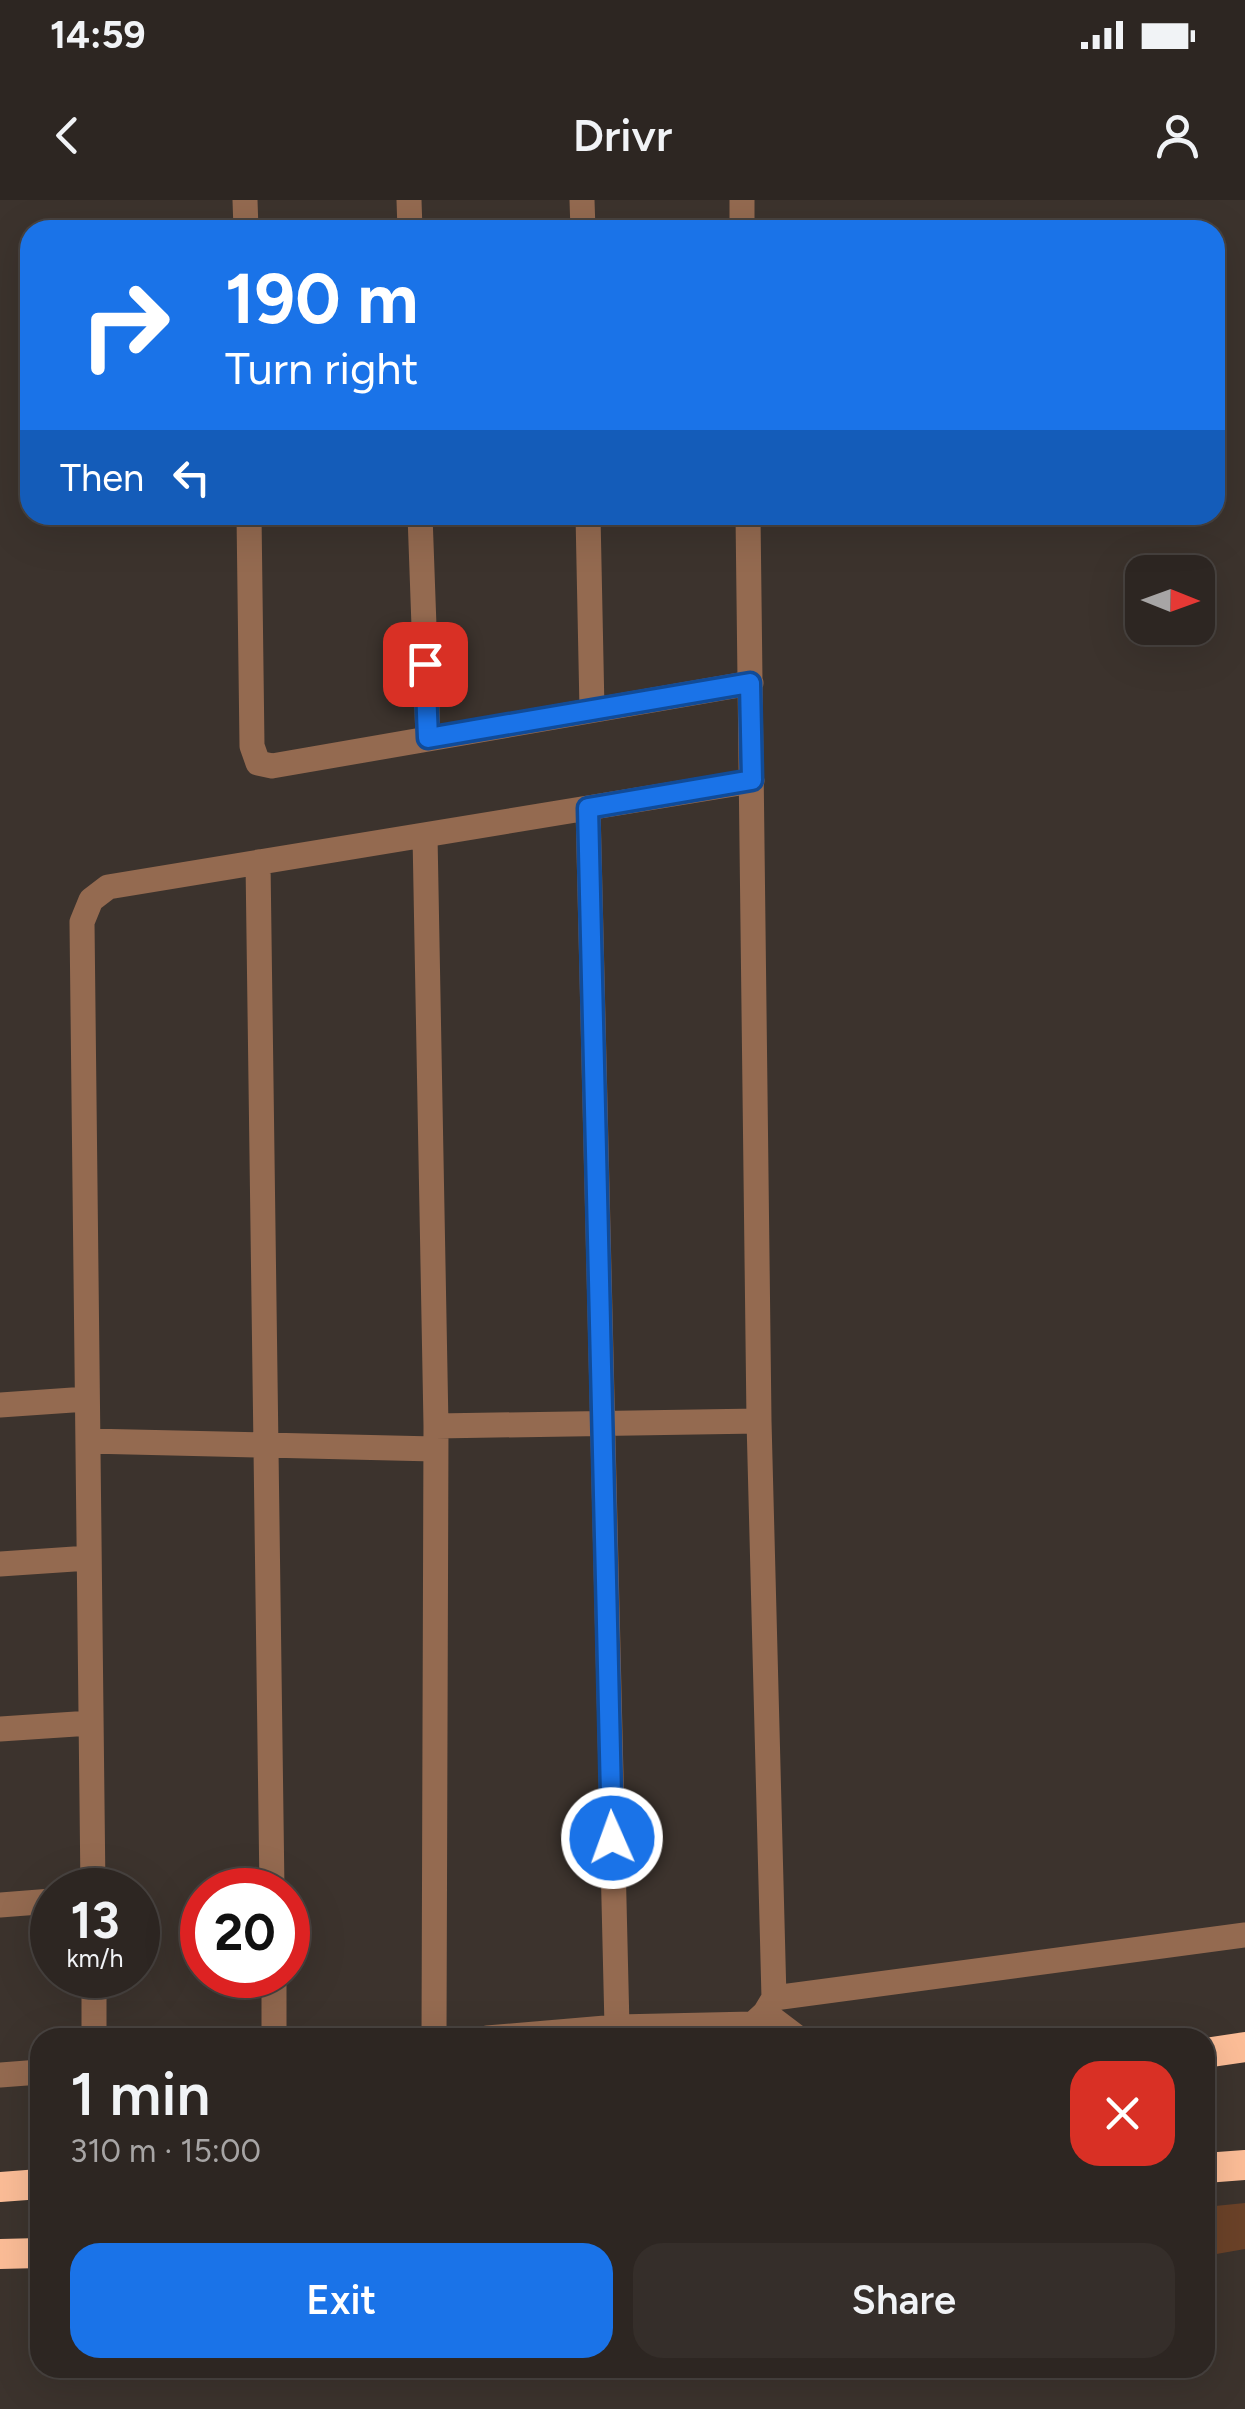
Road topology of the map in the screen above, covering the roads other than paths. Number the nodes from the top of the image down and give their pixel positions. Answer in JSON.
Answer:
{"nodes":[{"id":1,"x":250,"y":525,"type":"edge"},
{"id":2,"x":420,"y":525,"type":"edge"},
{"id":3,"x":588,"y":525,"type":"edge"},
{"id":4,"x":748,"y":525,"type":"edge"},
{"id":5,"x":751,"y":688,"type":"junction"},
{"id":6,"x":592,"y":710,"type":"junction"},
{"id":7,"x":428,"y":738,"type":"junction"},
{"id":8,"x":752,"y":780,"type":"junction"},
{"id":9,"x":588,"y":808,"type":"junction"},
{"id":10,"x":425,"y":835,"type":"junction"},
{"id":11,"x":258,"y":862,"type":"junction"},
{"id":12,"x":88,"y":1399,"type":"junction"},
{"id":13,"x":0,"y":1405,"type":"edge"},
{"id":14,"x":760,"y":1421,"type":"junction"},
{"id":15,"x":602,"y":1424,"type":"junction"},
{"id":16,"x":435,"y":1437,"type":"junction"},
{"id":17,"x":88,"y":1441,"type":"junction"},
{"id":18,"x":266,"y":1444,"type":"junction"},
{"id":19,"x":89,"y":1558,"type":"junction"},
{"id":20,"x":0,"y":1564,"type":"edge"},
{"id":21,"x":91,"y":1723,"type":"junction"},
{"id":22,"x":0,"y":1730,"type":"edge"},
{"id":23,"x":92,"y":1868,"type":"edge"},
{"id":24,"x":272,"y":1868,"type":"edge"},
{"id":25,"x":30,"y":1903,"type":"edge"},
{"id":26,"x":0,"y":1905,"type":"edge"},
{"id":27,"x":1245,"y":1935,"type":"edge"},
{"id":28,"x":94,"y":1998,"type":"edge"},
{"id":29,"x":274,"y":1998,"type":"edge"},
{"id":30,"x":769,"y":2005,"type":"junction"},
{"id":31,"x":617,"y":2027,"type":"junction"},
{"id":32,"x":94,"y":2028,"type":"edge"},
{"id":33,"x":274,"y":2028,"type":"edge"},
{"id":34,"x":434,"y":2028,"type":"edge"},
{"id":35,"x":605,"y":2028,"type":"edge"},
{"id":36,"x":789,"y":2028,"type":"edge"},
{"id":37,"x":1245,"y":2047,"type":"edge"},
{"id":38,"x":1215,"y":2052,"type":"edge"},
{"id":39,"x":30,"y":2073,"type":"edge"},
{"id":40,"x":0,"y":2075,"type":"edge"},
{"id":41,"x":1245,"y":2165,"type":"edge"},
{"id":42,"x":1215,"y":2167,"type":"edge"},
{"id":43,"x":30,"y":2185,"type":"edge"},
{"id":44,"x":0,"y":2187,"type":"edge"},
{"id":45,"x":30,"y":2252,"type":"edge"},
{"id":46,"x":0,"y":2254,"type":"edge"}],
"edges":[{"from":1,"to":7,"type":"street"},
{"from":2,"to":7,"type":"street"},
{"from":3,"to":6,"type":"street"},
{"from":4,"to":5,"type":"street"},
{"from":5,"to":6,"type":"street"},
{"from":5,"to":8,"type":"street"},
{"from":6,"to":7,"type":"street"},
{"from":8,"to":9,"type":"street"},
{"from":8,"to":14,"type":"street"},
{"from":9,"to":10,"type":"street"},
{"from":9,"to":15,"type":"street"},
{"from":10,"to":11,"type":"street"},
{"from":10,"to":16,"type":"street"},
{"from":11,"to":12,"type":"street"},
{"from":11,"to":18,"type":"street"},
{"from":12,"to":13,"type":"street"},
{"from":12,"to":17,"type":"street"},
{"from":14,"to":15,"type":"street"},
{"from":14,"to":30,"type":"street"},
{"from":15,"to":16,"type":"street"},
{"from":15,"to":31,"type":"street"},
{"from":16,"to":18,"type":"street"},
{"from":16,"to":34,"type":"street"},
{"from":17,"to":18,"type":"street"},
{"from":17,"to":19,"type":"street"},
{"from":18,"to":24,"type":"street"},
{"from":19,"to":20,"type":"street"},
{"from":19,"to":21,"type":"street"},
{"from":21,"to":22,"type":"street"},
{"from":21,"to":23,"type":"street"},
{"from":25,"to":26,"type":"street"},
{"from":27,"to":30,"type":"street"},
{"from":28,"to":32,"type":"street"},
{"from":29,"to":33,"type":"street"},
{"from":30,"to":31,"type":"street"},
{"from":30,"to":36,"type":"street"},
{"from":31,"to":35,"type":"street"},
{"from":37,"to":38,"type":"highway"},
{"from":39,"to":40,"type":"street"},
{"from":41,"to":42,"type":"highway"},
{"from":43,"to":44,"type":"highway"},
{"from":45,"to":46,"type":"highway"}]}
